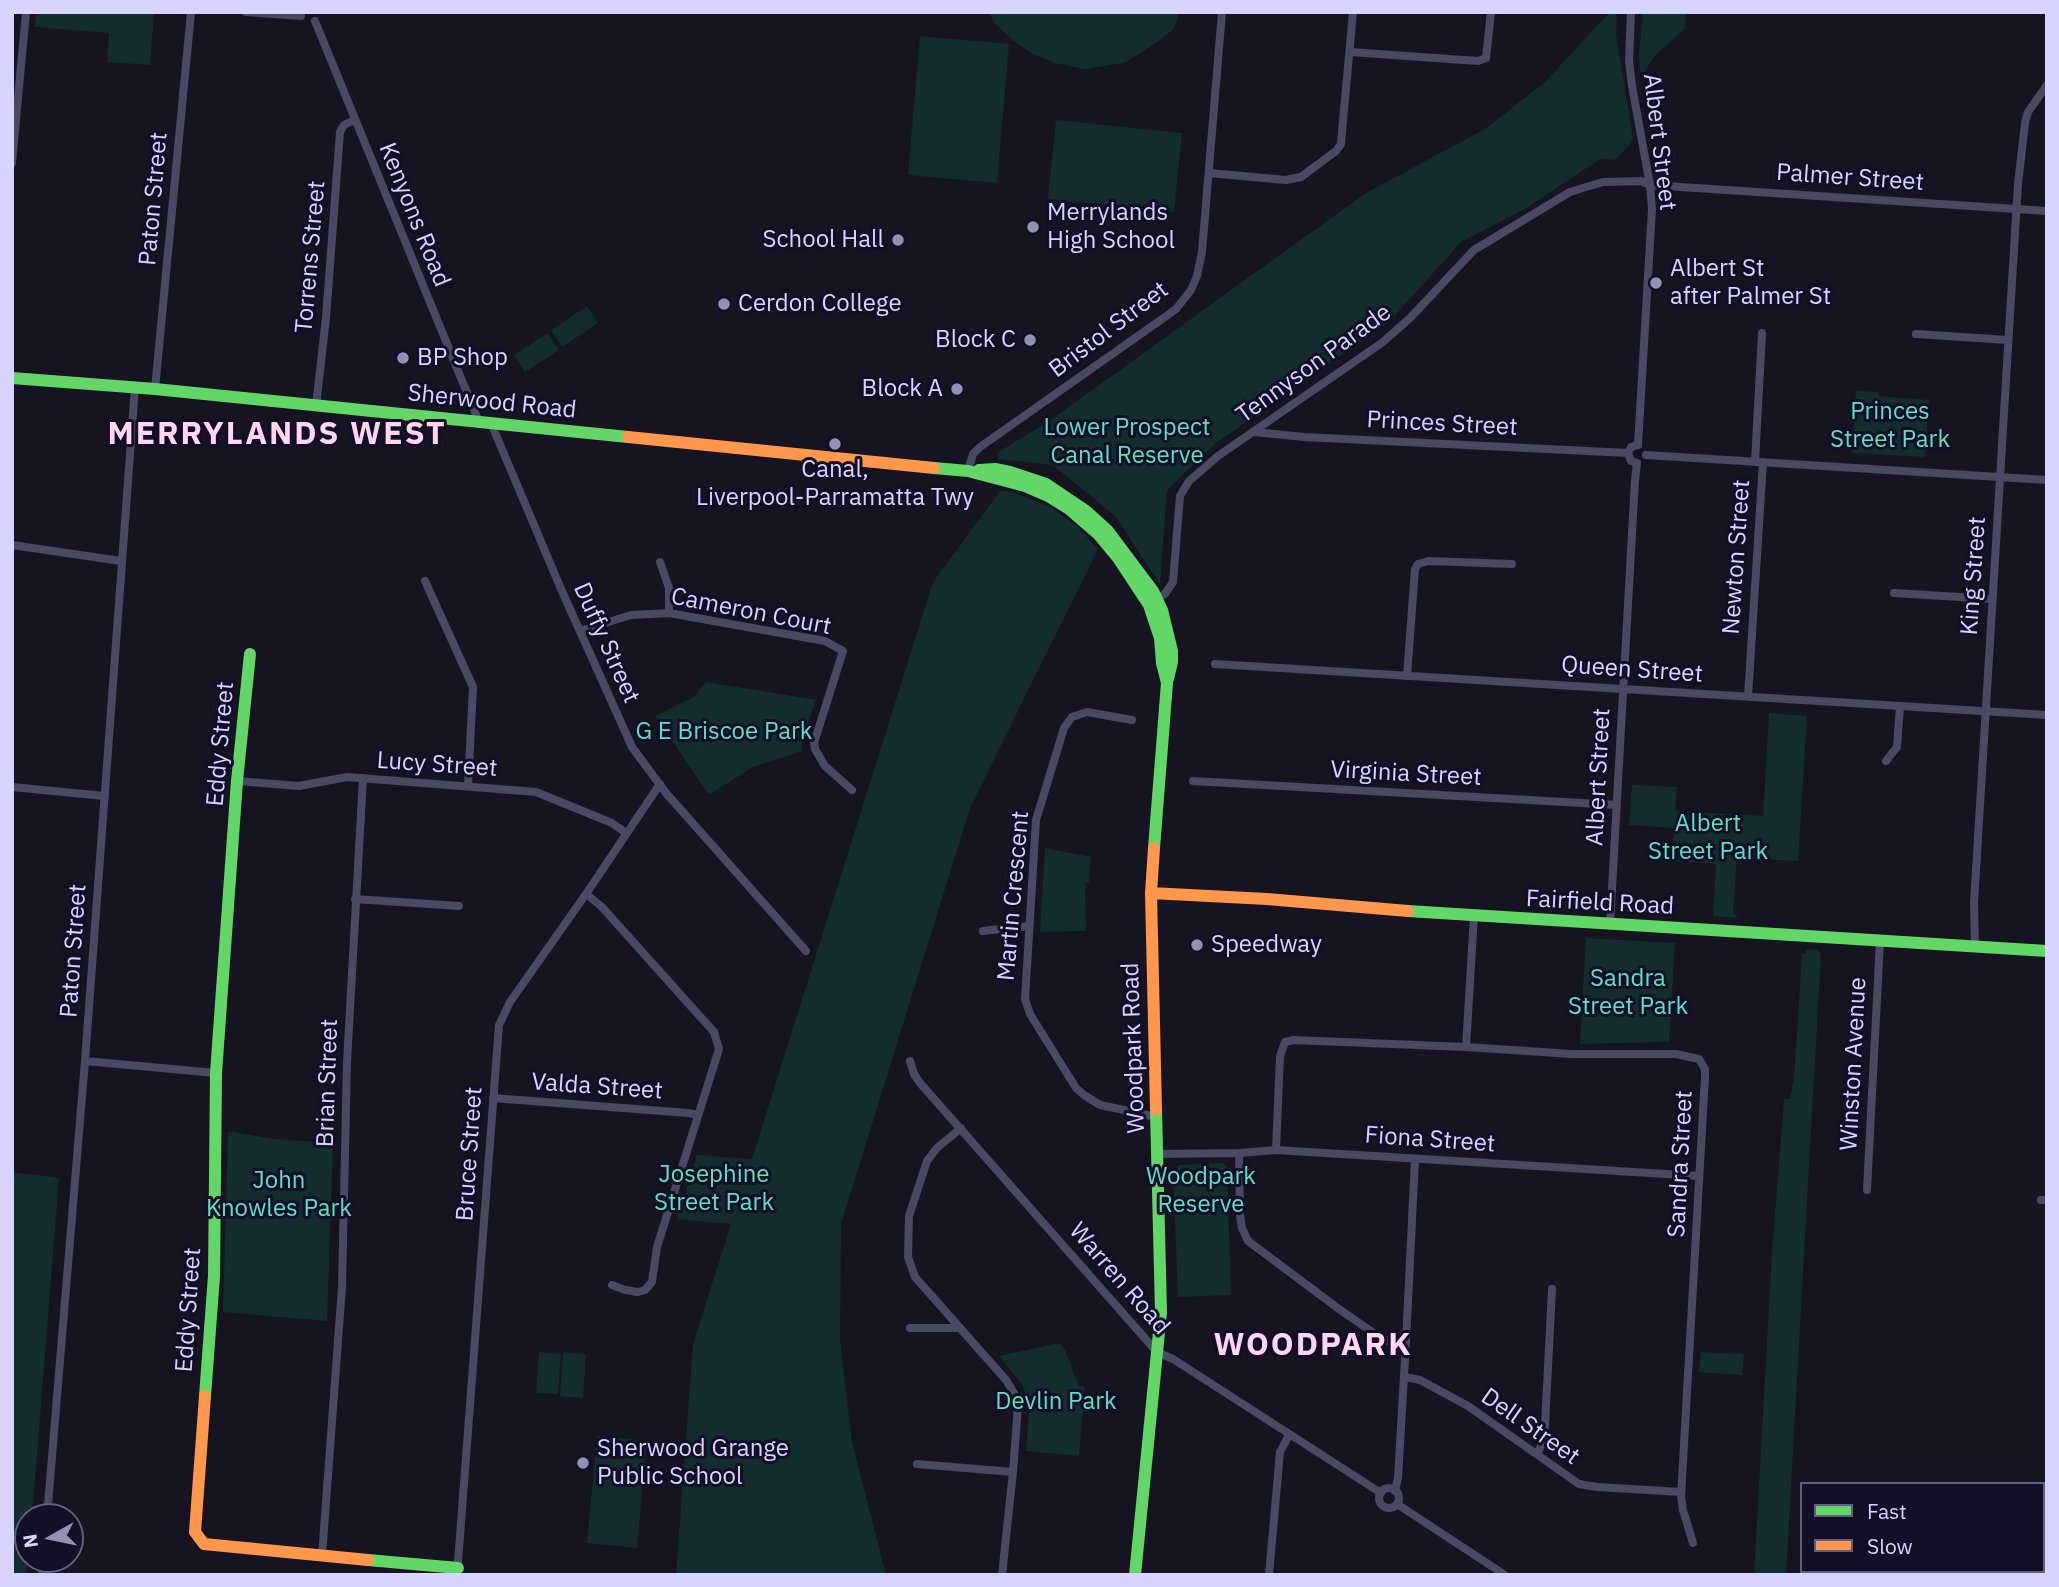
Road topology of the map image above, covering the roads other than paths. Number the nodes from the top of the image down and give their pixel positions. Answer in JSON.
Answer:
{"nodes":[{"id":1,"x":26,"y":12,"type":"edge"},
{"id":2,"x":191,"y":12,"type":"edge"},
{"id":3,"x":246,"y":12,"type":"edge"},
{"id":4,"x":320,"y":12,"type":"edge"},
{"id":5,"x":1222,"y":12,"type":"edge"},
{"id":6,"x":1353,"y":12,"type":"edge"},
{"id":7,"x":1491,"y":12,"type":"edge"},
{"id":8,"x":1631,"y":12,"type":"edge"},
{"id":9,"x":300,"y":14,"type":"edge"},
{"id":10,"x":315,"y":21,"type":"junction"},
{"id":11,"x":1350,"y":52,"type":"junction"},
{"id":12,"x":2047,"y":85,"type":"edge"},
{"id":13,"x":354,"y":120,"type":"junction"},
{"id":14,"x":12,"y":163,"type":"edge"},
{"id":15,"x":1209,"y":173,"type":"junction"},
{"id":16,"x":1650,"y":184,"type":"junction"},
{"id":17,"x":2016,"y":208,"type":"junction"},
{"id":18,"x":2047,"y":211,"type":"edge"},
{"id":19,"x":1762,"y":333,"type":"dead end"},
{"id":20,"x":1916,"y":334,"type":"dead end"},
{"id":21,"x":2008,"y":340,"type":"junction"},
{"id":22,"x":12,"y":378,"type":"edge"},
{"id":23,"x":135,"y":387,"type":"junction"},
{"id":24,"x":155,"y":389,"type":"junction"},
{"id":25,"x":316,"y":405,"type":"junction"},
{"id":26,"x":485,"y":423,"type":"junction"},
{"id":27,"x":1254,"y":432,"type":"junction"},
{"id":28,"x":1639,"y":445,"type":"junction"},
{"id":29,"x":1628,"y":453,"type":"junction"},
{"id":30,"x":1646,"y":455,"type":"junction"},
{"id":31,"x":1759,"y":462,"type":"junction"},
{"id":32,"x":1637,"y":463,"type":"junction"},
{"id":33,"x":968,"y":471,"type":"junction"},
{"id":34,"x":2000,"y":477,"type":"junction"},
{"id":35,"x":2047,"y":480,"type":"edge"},
{"id":36,"x":12,"y":545,"type":"edge"},
{"id":37,"x":121,"y":561,"type":"junction"},
{"id":38,"x":660,"y":562,"type":"dead end"},
{"id":39,"x":1512,"y":564,"type":"dead end"},
{"id":40,"x":425,"y":581,"type":"dead end"},
{"id":41,"x":1894,"y":593,"type":"dead end"},
{"id":42,"x":1991,"y":599,"type":"junction"},
{"id":43,"x":1153,"y":602,"type":"junction"},
{"id":44,"x":669,"y":613,"type":"junction"},
{"id":45,"x":580,"y":631,"type":"junction"},
{"id":46,"x":250,"y":654,"type":"dead end"},
{"id":47,"x":1215,"y":664,"type":"dead end"},
{"id":48,"x":1407,"y":676,"type":"junction"},
{"id":49,"x":1622,"y":689,"type":"junction"},
{"id":50,"x":1748,"y":697,"type":"junction"},
{"id":51,"x":1900,"y":706,"type":"junction"},
{"id":52,"x":1985,"y":712,"type":"junction"},
{"id":53,"x":2047,"y":715,"type":"edge"},
{"id":54,"x":1132,"y":720,"type":"dead end"},
{"id":55,"x":1886,"y":761,"type":"dead end"},
{"id":56,"x":363,"y":778,"type":"junction"},
{"id":57,"x":237,"y":781,"type":"junction"},
{"id":58,"x":1193,"y":781,"type":"dead end"},
{"id":59,"x":660,"y":784,"type":"junction"},
{"id":60,"x":468,"y":786,"type":"junction"},
{"id":61,"x":12,"y":787,"type":"edge"},
{"id":62,"x":852,"y":790,"type":"dead end"},
{"id":63,"x":104,"y":796,"type":"junction"},
{"id":64,"x":1617,"y":805,"type":"junction"},
{"id":65,"x":626,"y":833,"type":"junction"},
{"id":66,"x":1151,"y":892,"type":"junction"},
{"id":67,"x":586,"y":894,"type":"junction"},
{"id":68,"x":355,"y":899,"type":"junction"},
{"id":69,"x":459,"y":906,"type":"dead end"},
{"id":70,"x":1474,"y":916,"type":"junction"},
{"id":71,"x":1610,"y":924,"type":"junction"},
{"id":72,"x":1029,"y":926,"type":"junction"},
{"id":73,"x":983,"y":931,"type":"dead end"},
{"id":74,"x":1880,"y":941,"type":"junction"},
{"id":75,"x":1975,"y":946,"type":"junction"},
{"id":76,"x":806,"y":951,"type":"dead end"},
{"id":77,"x":2047,"y":951,"type":"edge"},
{"id":78,"x":1466,"y":1047,"type":"junction"},
{"id":79,"x":85,"y":1061,"type":"junction"},
{"id":80,"x":910,"y":1061,"type":"dead end"},
{"id":81,"x":216,"y":1073,"type":"junction"},
{"id":82,"x":493,"y":1098,"type":"junction"},
{"id":83,"x":698,"y":1115,"type":"junction"},
{"id":84,"x":1157,"y":1117,"type":"junction"},
{"id":85,"x":961,"y":1128,"type":"junction"},
{"id":86,"x":1276,"y":1150,"type":"junction"},
{"id":87,"x":1239,"y":1153,"type":"junction"},
{"id":88,"x":1158,"y":1154,"type":"junction"},
{"id":89,"x":1415,"y":1159,"type":"junction"},
{"id":90,"x":1699,"y":1176,"type":"junction"},
{"id":91,"x":1867,"y":1190,"type":"dead end"},
{"id":92,"x":612,"y":1285,"type":"dead end"},
{"id":93,"x":1552,"y":1289,"type":"dead end"},
{"id":94,"x":909,"y":1328,"type":"dead end"},
{"id":95,"x":960,"y":1328,"type":"junction"},
{"id":96,"x":1406,"y":1351,"type":"junction"},
{"id":97,"x":1157,"y":1352,"type":"junction"},
{"id":98,"x":1404,"y":1377,"type":"junction"},
{"id":99,"x":1289,"y":1435,"type":"junction"},
{"id":100,"x":1537,"y":1454,"type":"junction"},
{"id":101,"x":917,"y":1464,"type":"dead end"},
{"id":102,"x":1013,"y":1472,"type":"junction"},
{"id":103,"x":1395,"y":1491,"type":"junction"},
{"id":104,"x":1681,"y":1492,"type":"junction"},
{"id":105,"x":1381,"y":1493,"type":"junction"},
{"id":106,"x":48,"y":1503,"type":"edge"},
{"id":107,"x":1396,"y":1504,"type":"junction"},
{"id":108,"x":1693,"y":1542,"type":"dead end"},
{"id":109,"x":322,"y":1556,"type":"junction"},
{"id":110,"x":458,"y":1572,"type":"edge"},
{"id":111,"x":1002,"y":1575,"type":"edge"},
{"id":112,"x":1135,"y":1575,"type":"edge"},
{"id":113,"x":1269,"y":1575,"type":"edge"},
{"id":114,"x":1504,"y":1575,"type":"edge"}],
"edges":[{"from":1,"to":14,"type":"street"},
{"from":2,"to":24,"type":"street","name":"Paton Street"},
{"from":3,"to":9,"type":"street"},
{"from":4,"to":10,"type":"street"},
{"from":5,"to":15,"type":"street","name":"Bristol Street"},
{"from":6,"to":11,"type":"street"},
{"from":7,"to":11,"type":"street"},
{"from":8,"to":16,"type":"street","name":"Albert Street"},
{"from":9,"to":10,"type":"street"},
{"from":10,"to":13,"type":"street","name":"Kenyons Road"},
{"from":11,"to":15,"type":"street"},
{"from":12,"to":17,"type":"street","name":"King Street"},
{"from":13,"to":25,"type":"street","name":"Torrens Street"},
{"from":13,"to":26,"type":"street","name":"Kenyons Road"},
{"from":15,"to":33,"type":"street","name":"Bristol Street"},
{"from":16,"to":17,"type":"street","name":"Palmer Street"},
{"from":16,"to":27,"type":"street","name":"Tennyson Parade"},
{"from":16,"to":28,"type":"street","name":"Albert Street"},
{"from":17,"to":18,"type":"street","name":"Palmer Street"},
{"from":17,"to":21,"type":"street","name":"King Street"},
{"from":19,"to":31,"type":"street","name":"Newton Street"},
{"from":20,"to":21,"type":"street"},
{"from":21,"to":34,"type":"street","name":"King Street"},
{"from":22,"to":23,"type":"main road","name":"Sherwood Road"},
{"from":23,"to":24,"type":"main road","name":"Sherwood Road"},
{"from":23,"to":37,"type":"street","name":"Paton Street"},
{"from":24,"to":25,"type":"main road","name":"Sherwood Road"},
{"from":25,"to":26,"type":"main road","name":"Sherwood Road"},
{"from":26,"to":33,"type":"main road","name":"Sherwood Road"},
{"from":26,"to":45,"type":"street","name":"Duffy Street"},
{"from":27,"to":29,"type":"street","name":"Princes Street"},
{"from":27,"to":43,"type":"street","name":"Tennyson Parade"},
{"from":28,"to":29,"type":"street"},
{"from":28,"to":30,"type":"street"},
{"from":29,"to":32,"type":"street"},
{"from":30,"to":31,"type":"street"},
{"from":30,"to":32,"type":"street"},
{"from":31,"to":34,"type":"street"},
{"from":31,"to":50,"type":"street","name":"Newton Street"},
{"from":32,"to":49,"type":"street","name":"Albert Street"},
{"from":33,"to":43,"type":"main road","name":"Sherwood Road"},
{"from":34,"to":35,"type":"street"},
{"from":34,"to":42,"type":"street","name":"King Street"},
{"from":36,"to":37,"type":"street"},
{"from":37,"to":63,"type":"street","name":"Paton Street"},
{"from":38,"to":44,"type":"street"},
{"from":39,"to":48,"type":"street"},
{"from":40,"to":60,"type":"street"},
{"from":41,"to":42,"type":"street"},
{"from":42,"to":52,"type":"street","name":"King Street"},
{"from":43,"to":66,"type":"main road","name":"Woodpark Road"},
{"from":44,"to":45,"type":"street","name":"Cameron Court"},
{"from":44,"to":62,"type":"street","name":"Cameron Court"},
{"from":45,"to":59,"type":"street","name":"Duffy Street"},
{"from":46,"to":57,"type":"main road","name":"Eddy Street"},
{"from":47,"to":48,"type":"street","name":"Queen Street"},
{"from":48,"to":49,"type":"street","name":"Queen Street"},
{"from":49,"to":50,"type":"street","name":"Queen Street"},
{"from":49,"to":64,"type":"street","name":"Albert Street"},
{"from":50,"to":51,"type":"street","name":"Queen Street"},
{"from":51,"to":52,"type":"street","name":"Queen Street"},
{"from":51,"to":55,"type":"street"},
{"from":52,"to":53,"type":"street","name":"Queen Street"},
{"from":52,"to":75,"type":"street","name":"King Street"},
{"from":54,"to":72,"type":"street","name":"Martin Crescent"},
{"from":56,"to":57,"type":"street","name":"Lucy Street"},
{"from":56,"to":60,"type":"street","name":"Lucy Street"},
{"from":56,"to":68,"type":"street","name":"Brian Street"},
{"from":57,"to":81,"type":"main road","name":"Eddy Street"},
{"from":58,"to":64,"type":"street","name":"Virginia Street"},
{"from":59,"to":65,"type":"street","name":"Bruce Street"},
{"from":59,"to":76,"type":"street","name":"Duffy Street"},
{"from":60,"to":65,"type":"street","name":"Lucy Street"},
{"from":61,"to":63,"type":"street"},
{"from":63,"to":79,"type":"street","name":"Paton Street"},
{"from":64,"to":71,"type":"street","name":"Albert Street"},
{"from":65,"to":67,"type":"street","name":"Bruce Street"},
{"from":66,"to":70,"type":"main road","name":"Fairfield Road"},
{"from":66,"to":84,"type":"main road","name":"Woodpark Road"},
{"from":67,"to":82,"type":"street","name":"Bruce Street"},
{"from":67,"to":83,"type":"street"},
{"from":68,"to":69,"type":"street"},
{"from":68,"to":109,"type":"street","name":"Brian Street"},
{"from":70,"to":71,"type":"main road","name":"Fairfield Road"},
{"from":70,"to":78,"type":"street"},
{"from":71,"to":74,"type":"main road","name":"Fairfield Road"},
{"from":72,"to":73,"type":"street"},
{"from":72,"to":84,"type":"street","name":"Martin Crescent"},
{"from":74,"to":75,"type":"main road","name":"Fairfield Road"},
{"from":74,"to":91,"type":"street","name":"Winston Avenue"},
{"from":75,"to":77,"type":"main road","name":"Fairfield Road"},
{"from":78,"to":86,"type":"street","name":"Sandra Street"},
{"from":78,"to":90,"type":"street","name":"Sandra Street"},
{"from":79,"to":81,"type":"street"},
{"from":79,"to":106,"type":"street","name":"Paton Street"},
{"from":80,"to":85,"type":"street","name":"Warren Road"},
{"from":81,"to":109,"type":"main road","name":"Eddy Street"},
{"from":82,"to":83,"type":"street","name":"Valda Street"},
{"from":82,"to":110,"type":"street","name":"Bruce Street"},
{"from":83,"to":92,"type":"street"},
{"from":84,"to":88,"type":"main road","name":"Woodpark Road"},
{"from":85,"to":95,"type":"street"},
{"from":85,"to":97,"type":"street","name":"Warren Road"},
{"from":86,"to":87,"type":"street","name":"Fiona Street"},
{"from":86,"to":89,"type":"street","name":"Fiona Street"},
{"from":87,"to":88,"type":"street","name":"Fiona Street"},
{"from":87,"to":96,"type":"street"},
{"from":88,"to":97,"type":"main road","name":"Woodpark Road"},
{"from":89,"to":90,"type":"street","name":"Fiona Street"},
{"from":89,"to":96,"type":"street"},
{"from":90,"to":104,"type":"street","name":"Sandra Street"},
{"from":93,"to":100,"type":"street"},
{"from":94,"to":95,"type":"street"},
{"from":95,"to":102,"type":"street"},
{"from":96,"to":98,"type":"street"},
{"from":97,"to":99,"type":"street","name":"Warren Road"},
{"from":97,"to":112,"type":"main road","name":"Woodpark Road"},
{"from":98,"to":100,"type":"street","name":"Dell Street"},
{"from":98,"to":103,"type":"street"},
{"from":99,"to":105,"type":"street","name":"Warren Road"},
{"from":99,"to":113,"type":"street"},
{"from":100,"to":104,"type":"street","name":"Dell Street"},
{"from":101,"to":102,"type":"street"},
{"from":102,"to":111,"type":"street"},
{"from":103,"to":105,"type":"street"},
{"from":103,"to":107,"type":"street"},
{"from":104,"to":108,"type":"street","name":"Sandra Street"},
{"from":105,"to":107,"type":"street"},
{"from":107,"to":114,"type":"street"},
{"from":109,"to":110,"type":"main road","name":"Eddy Street"}]}
